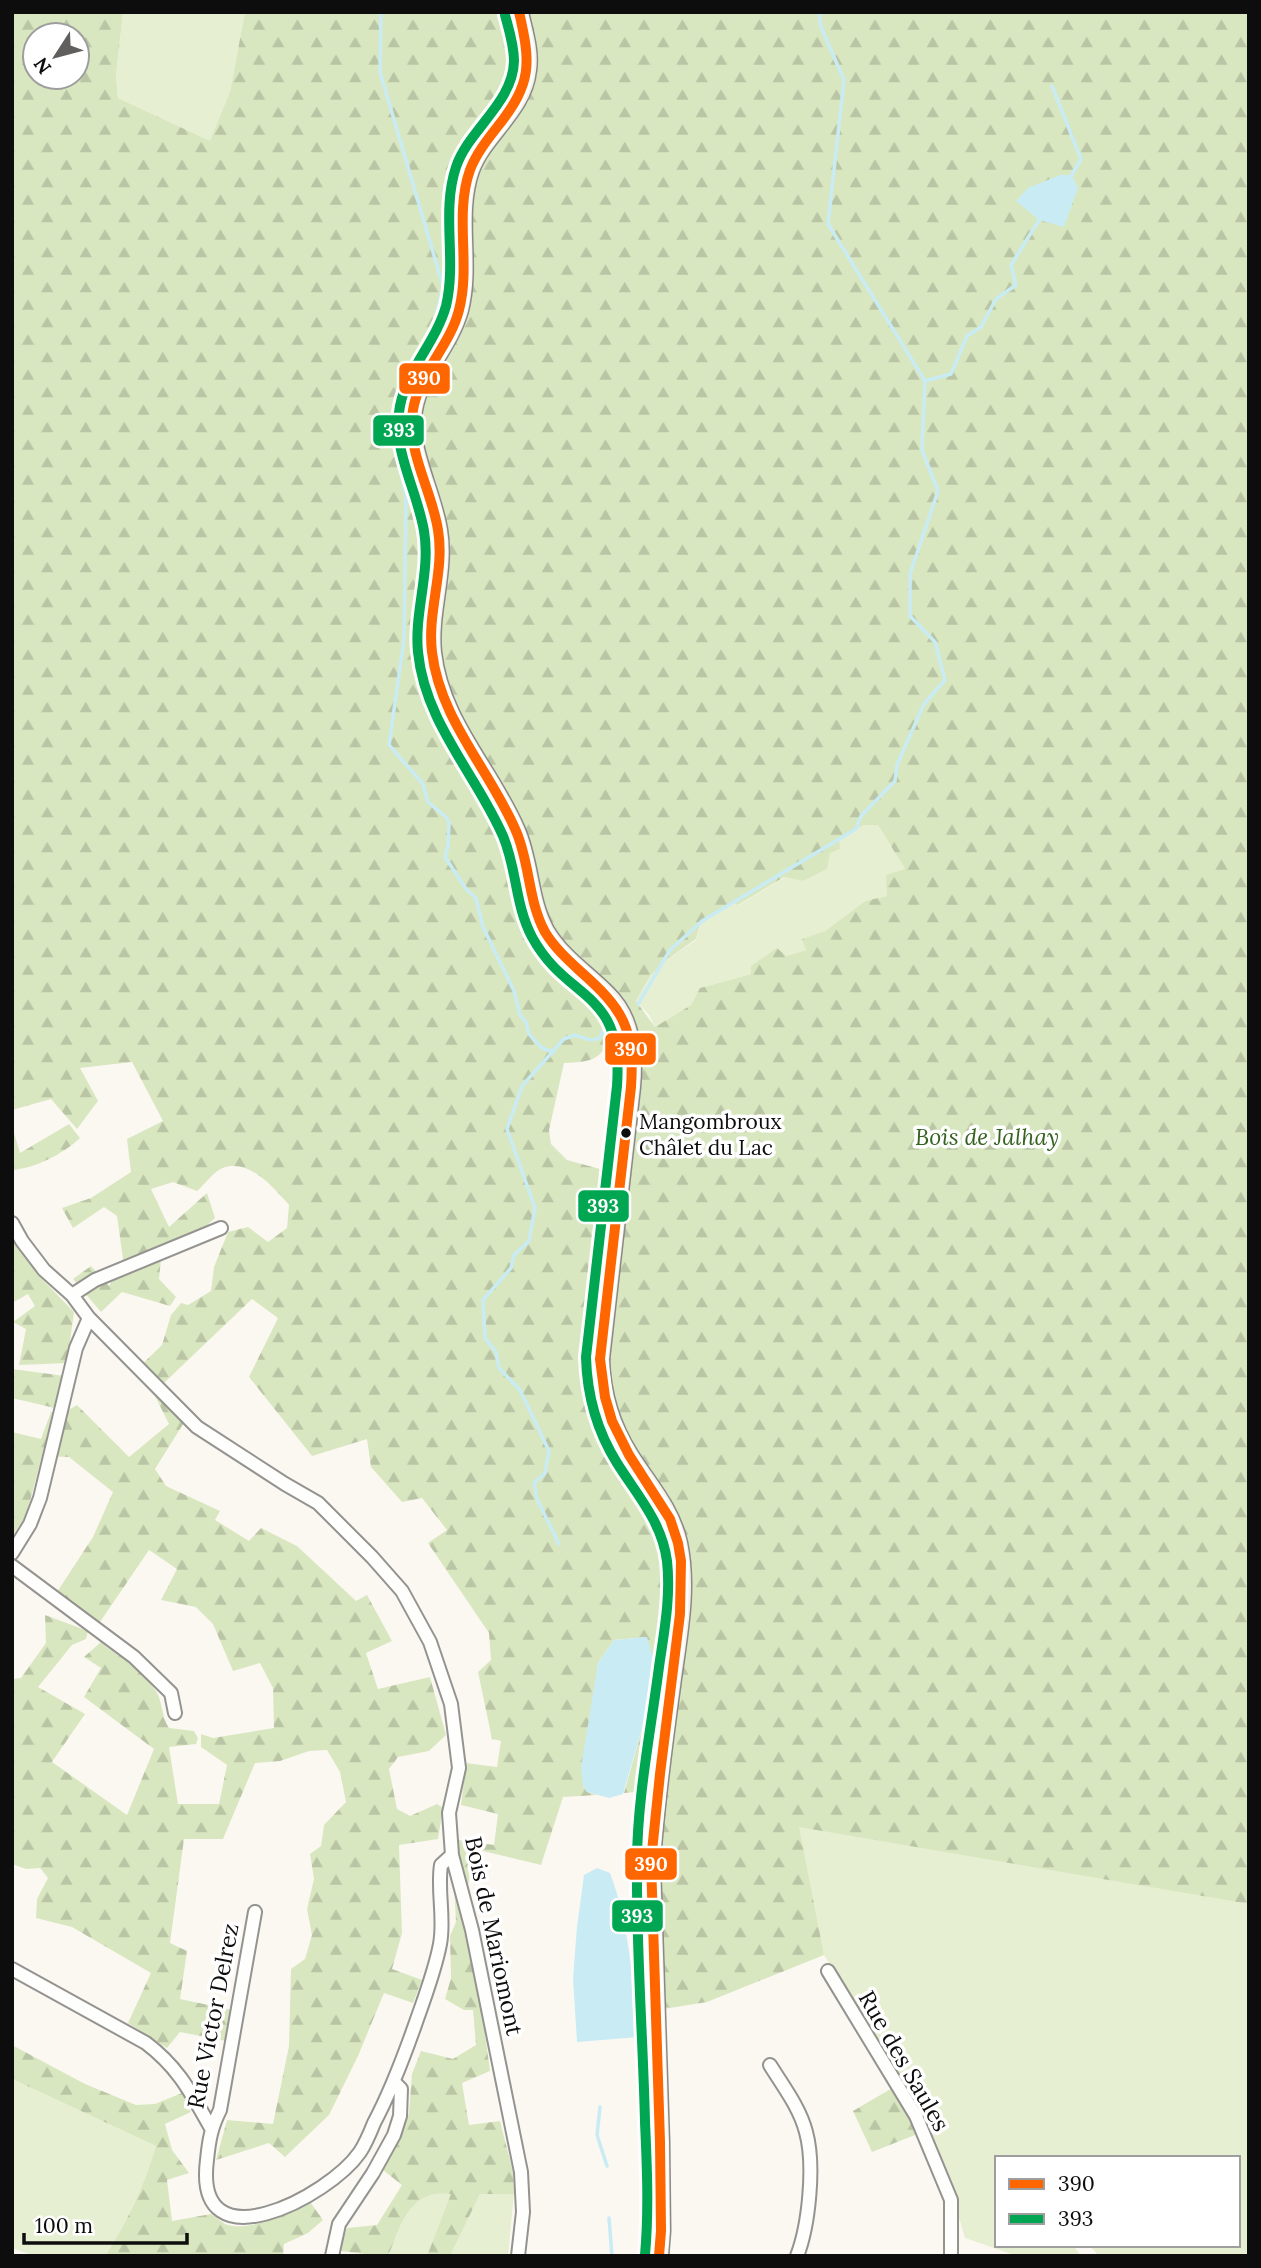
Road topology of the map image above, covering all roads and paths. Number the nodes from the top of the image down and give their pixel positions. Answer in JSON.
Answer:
{"nodes":[{"id":1,"x":519,"y":12,"type":"edge"},
{"id":2,"x":12,"y":1223,"type":"edge"},
{"id":3,"x":221,"y":1228,"type":"dead end"},
{"id":4,"x":72,"y":1295,"type":"junction"},
{"id":5,"x":89,"y":1318,"type":"junction"},
{"id":6,"x":12,"y":1553,"type":"edge"},
{"id":7,"x":12,"y":1566,"type":"edge"},
{"id":8,"x":176,"y":1713,"type":"dead end"},
{"id":9,"x":452,"y":1855,"type":"junction"},
{"id":10,"x":255,"y":1912,"type":"dead end"},
{"id":11,"x":12,"y":1969,"type":"edge"},
{"id":12,"x":828,"y":1971,"type":"dead end"},
{"id":13,"x":770,"y":2065,"type":"dead end"},
{"id":14,"x":394,"y":2083,"type":"junction"},
{"id":15,"x":211,"y":2127,"type":"junction"},
{"id":16,"x":332,"y":2256,"type":"edge"},
{"id":17,"x":518,"y":2256,"type":"edge"},
{"id":18,"x":659,"y":2256,"type":"edge"},
{"id":19,"x":797,"y":2256,"type":"edge"},
{"id":20,"x":951,"y":2256,"type":"edge"}],
"edges":[{"from":1,"to":18,"type":"main road"},
{"from":2,"to":4,"type":"street","name":"Bois de Mariomont"},
{"from":3,"to":4,"type":"street"},
{"from":4,"to":5,"type":"street","name":"Bois de Mariomont"},
{"from":5,"to":6,"type":"street"},
{"from":5,"to":9,"type":"street","name":"Bois de Mariomont"},
{"from":7,"to":8,"type":"street"},
{"from":9,"to":14,"type":"street","name":"Rue Victor Delrez"},
{"from":9,"to":17,"type":"street","name":"Bois de Mariomont"},
{"from":10,"to":15,"type":"street","name":"Rue Victor Delrez"},
{"from":11,"to":15,"type":"street","name":"Rue Victor Delrez"},
{"from":12,"to":20,"type":"street","name":"Rue des Saules"},
{"from":13,"to":19,"type":"street"},
{"from":14,"to":15,"type":"street","name":"Rue Victor Delrez"},
{"from":14,"to":16,"type":"street"}]}
